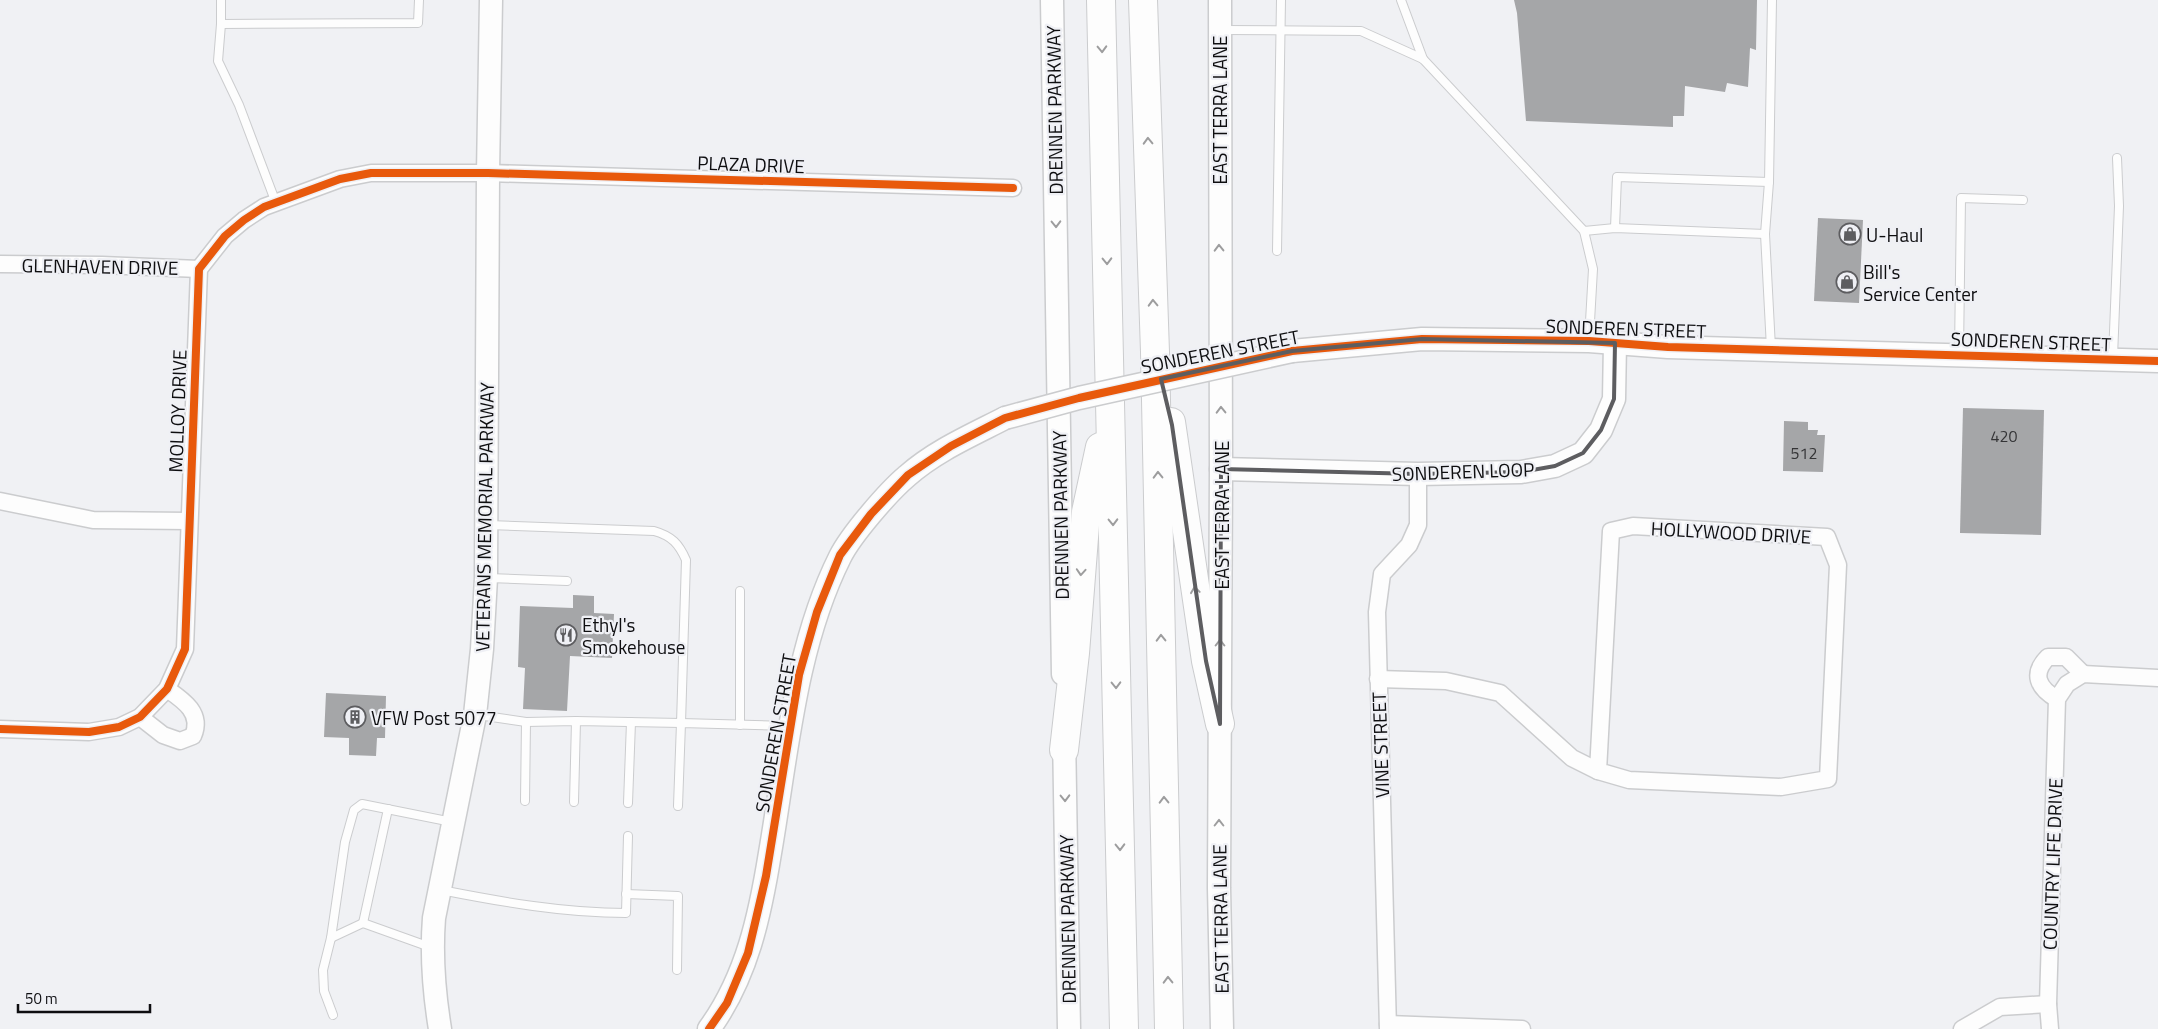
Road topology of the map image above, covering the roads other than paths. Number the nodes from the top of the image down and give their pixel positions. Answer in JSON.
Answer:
{"nodes":[{"id":1,"x":221,"y":0,"type":"edge"},
{"id":2,"x":419,"y":0,"type":"edge"},
{"id":3,"x":491,"y":0,"type":"edge"},
{"id":4,"x":1052,"y":0,"type":"edge"},
{"id":5,"x":1101,"y":0,"type":"edge"},
{"id":6,"x":1143,"y":0,"type":"edge"},
{"id":7,"x":1220,"y":0,"type":"edge"},
{"id":8,"x":1281,"y":0,"type":"edge"},
{"id":9,"x":1401,"y":0,"type":"edge"},
{"id":10,"x":1772,"y":0,"type":"edge"},
{"id":11,"x":221,"y":24,"type":"junction"},
{"id":12,"x":1220,"y":29,"type":"junction"},
{"id":13,"x":1279,"y":31,"type":"junction"},
{"id":14,"x":1423,"y":59,"type":"junction"},
{"id":15,"x":2117,"y":158,"type":"dead end"},
{"id":16,"x":488,"y":172,"type":"junction"},
{"id":17,"x":1769,"y":182,"type":"junction"},
{"id":18,"x":1013,"y":188,"type":"dead end"},
{"id":19,"x":2023,"y":200,"type":"dead end"},
{"id":20,"x":276,"y":203,"type":"junction"},
{"id":21,"x":1615,"y":228,"type":"junction"},
{"id":22,"x":1584,"y":231,"type":"junction"},
{"id":23,"x":1765,"y":234,"type":"junction"},
{"id":24,"x":1277,"y":251,"type":"dead end"},
{"id":25,"x":0,"y":264,"type":"edge"},
{"id":26,"x":199,"y":269,"type":"junction"},
{"id":27,"x":1589,"y":342,"type":"junction"},
{"id":28,"x":1615,"y":343,"type":"junction"},
{"id":29,"x":1771,"y":350,"type":"junction"},
{"id":30,"x":1155,"y":352,"type":"junction"},
{"id":31,"x":1959,"y":355,"type":"junction"},
{"id":32,"x":2112,"y":359,"type":"junction"},
{"id":33,"x":2158,"y":361,"type":"edge"},
{"id":34,"x":1110,"y":404,"type":"junction"},
{"id":35,"x":1221,"y":469,"type":"junction"},
{"id":36,"x":1418,"y":474,"type":"junction"},
{"id":37,"x":0,"y":500,"type":"edge"},
{"id":38,"x":189,"y":521,"type":"junction"},
{"id":39,"x":486,"y":525,"type":"junction"},
{"id":40,"x":486,"y":578,"type":"junction"},
{"id":41,"x":567,"y":581,"type":"dead end"},
{"id":42,"x":740,"y":590,"type":"dead end"},
{"id":43,"x":2083,"y":674,"type":"junction"},
{"id":44,"x":2158,"y":678,"type":"edge"},
{"id":45,"x":1378,"y":679,"type":"junction"},
{"id":46,"x":167,"y":688,"type":"junction"},
{"id":47,"x":2057,"y":699,"type":"junction"},
{"id":48,"x":475,"y":715,"type":"junction"},
{"id":49,"x":140,"y":717,"type":"junction"},
{"id":50,"x":576,"y":721,"type":"junction"},
{"id":51,"x":526,"y":722,"type":"junction"},
{"id":52,"x":631,"y":722,"type":"junction"},
{"id":53,"x":681,"y":723,"type":"junction"},
{"id":54,"x":1220,"y":724,"type":"junction"},
{"id":55,"x":740,"y":725,"type":"junction"},
{"id":56,"x":791,"y":726,"type":"junction"},
{"id":57,"x":0,"y":729,"type":"edge"},
{"id":58,"x":1064,"y":750,"type":"junction"},
{"id":59,"x":1598,"y":771,"type":"junction"},
{"id":60,"x":525,"y":801,"type":"dead end"},
{"id":61,"x":574,"y":802,"type":"dead end"},
{"id":62,"x":628,"y":803,"type":"dead end"},
{"id":63,"x":678,"y":806,"type":"dead end"},
{"id":64,"x":388,"y":809,"type":"junction"},
{"id":65,"x":454,"y":823,"type":"junction"},
{"id":66,"x":628,"y":836,"type":"dead end"},
{"id":67,"x":439,"y":890,"type":"junction"},
{"id":68,"x":626,"y":894,"type":"junction"},
{"id":69,"x":363,"y":923,"type":"junction"},
{"id":70,"x":331,"y":938,"type":"junction"},
{"id":71,"x":432,"y":947,"type":"junction"},
{"id":72,"x":677,"y":970,"type":"dead end"},
{"id":73,"x":2048,"y":1004,"type":"junction"},
{"id":74,"x":332,"y":1015,"type":"dead end"},
{"id":75,"x":1388,"y":1027,"type":"edge"},
{"id":76,"x":440,"y":1029,"type":"edge"},
{"id":77,"x":709,"y":1029,"type":"edge"},
{"id":78,"x":1069,"y":1029,"type":"edge"},
{"id":79,"x":1124,"y":1029,"type":"edge"},
{"id":80,"x":1169,"y":1029,"type":"edge"},
{"id":81,"x":1222,"y":1029,"type":"edge"},
{"id":82,"x":1522,"y":1029,"type":"edge"},
{"id":83,"x":1962,"y":1029,"type":"edge"},
{"id":84,"x":2050,"y":1029,"type":"edge"}],
"edges":[{"from":1,"to":11,"type":"lane"},
{"from":2,"to":11,"type":"lane"},
{"from":3,"to":16,"type":"street","name":"VETERANS MEMORIAL PARKWAY"},
{"from":4,"to":58,"type":"street","name":"DRENNEN PARKWAY","one_way":true},
{"from":5,"to":34,"type":"highway","one_way":true},
{"from":30,"to":6,"type":"highway","one_way":true},
{"from":7,"to":12,"type":"street","name":"EAST TERRA LANE"},
{"from":8,"to":13,"type":"lane"},
{"from":9,"to":14,"type":"lane"},
{"from":10,"to":17,"type":"lane"},
{"from":11,"to":20,"type":"lane"},
{"from":12,"to":13,"type":"lane"},
{"from":35,"to":12,"type":"street","name":"EAST TERRA LANE","one_way":true},
{"from":13,"to":14,"type":"lane"},
{"from":13,"to":24,"type":"lane"},
{"from":14,"to":22,"type":"lane"},
{"from":15,"to":32,"type":"lane"},
{"from":16,"to":18,"type":"street","name":"PLAZA DRIVE"},
{"from":16,"to":20,"type":"street"},
{"from":16,"to":39,"type":"street","name":"VETERANS MEMORIAL PARKWAY"},
{"from":17,"to":21,"type":"lane"},
{"from":17,"to":23,"type":"lane"},
{"from":19,"to":31,"type":"lane"},
{"from":20,"to":26,"type":"street"},
{"from":21,"to":22,"type":"lane"},
{"from":21,"to":23,"type":"lane"},
{"from":22,"to":27,"type":"lane"},
{"from":23,"to":29,"type":"lane"},
{"from":25,"to":26,"type":"street","name":"GLENHAVEN DRIVE"},
{"from":26,"to":38,"type":"street","name":"MOLLOY DRIVE"},
{"from":27,"to":28,"type":"street","name":"SONDEREN STREET"},
{"from":27,"to":56,"type":"street","name":"SONDEREN STREET","bridge":true},
{"from":28,"to":29,"type":"street","name":"SONDEREN STREET"},
{"from":28,"to":36,"type":"street","name":"SONDEREN LOOP"},
{"from":29,"to":31,"type":"street","name":"SONDEREN STREET"},
{"from":54,"to":30,"type":"highway","one_way":true},
{"from":80,"to":30,"type":"highway","one_way":true},
{"from":31,"to":32,"type":"street","name":"SONDEREN STREET"},
{"from":32,"to":33,"type":"street","name":"SONDEREN STREET"},
{"from":34,"to":58,"type":"highway","one_way":true},
{"from":34,"to":79,"type":"highway","one_way":true},
{"from":35,"to":36,"type":"street","name":"SONDEREN LOOP"},
{"from":54,"to":35,"type":"street","name":"EAST TERRA LANE","one_way":true},
{"from":36,"to":45,"type":"street","name":"VINE STREET"},
{"from":37,"to":38,"type":"street"},
{"from":38,"to":46,"type":"street","name":"MOLLOY DRIVE"},
{"from":39,"to":40,"type":"street","name":"VETERANS MEMORIAL PARKWAY"},
{"from":39,"to":53,"type":"lane"},
{"from":40,"to":41,"type":"lane"},
{"from":40,"to":48,"type":"street","name":"VETERANS MEMORIAL PARKWAY"},
{"from":42,"to":55,"type":"lane"},
{"from":43,"to":44,"type":"street"},
{"from":43,"to":47,"type":"street"},
{"from":43,"to":47,"type":"street"},
{"from":45,"to":59,"type":"street","name":"HOLLYWOOD DRIVE"},
{"from":45,"to":75,"type":"street","name":"VINE STREET"},
{"from":46,"to":49,"type":"street","name":"MOLLOY DRIVE"},
{"from":46,"to":49,"type":"street"},
{"from":47,"to":73,"type":"street","name":"COUNTRY LIFE DRIVE"},
{"from":48,"to":51,"type":"lane"},
{"from":48,"to":65,"type":"street","name":"VETERANS MEMORIAL PARKWAY"},
{"from":49,"to":57,"type":"street","name":"MOLLOY DRIVE"},
{"from":50,"to":51,"type":"lane"},
{"from":50,"to":52,"type":"lane"},
{"from":50,"to":61,"type":"lane"},
{"from":51,"to":60,"type":"lane"},
{"from":52,"to":53,"type":"lane"},
{"from":52,"to":62,"type":"lane"},
{"from":53,"to":55,"type":"lane"},
{"from":53,"to":63,"type":"lane"},
{"from":81,"to":54,"type":"street","name":"EAST TERRA LANE","one_way":true},
{"from":55,"to":56,"type":"lane"},
{"from":56,"to":77,"type":"street","name":"SONDEREN STREET"},
{"from":58,"to":78,"type":"street","name":"DRENNEN PARKWAY","one_way":true},
{"from":59,"to":59,"type":"street","name":"HOLLYWOOD DRIVE"},
{"from":64,"to":65,"type":"lane"},
{"from":64,"to":69,"type":"lane"},
{"from":64,"to":70,"type":"lane"},
{"from":65,"to":67,"type":"street","name":"VETERANS MEMORIAL PARKWAY"},
{"from":66,"to":68,"type":"lane"},
{"from":67,"to":68,"type":"lane"},
{"from":67,"to":71,"type":"street","name":"VETERANS MEMORIAL PARKWAY"},
{"from":68,"to":72,"type":"lane"},
{"from":69,"to":70,"type":"lane"},
{"from":69,"to":71,"type":"lane"},
{"from":70,"to":74,"type":"lane"},
{"from":71,"to":76,"type":"street","name":"VETERANS MEMORIAL PARKWAY"},
{"from":73,"to":83,"type":"street"},
{"from":73,"to":84,"type":"street","name":"COUNTRY LIFE DRIVE"},
{"from":75,"to":82,"type":"street"}]}
